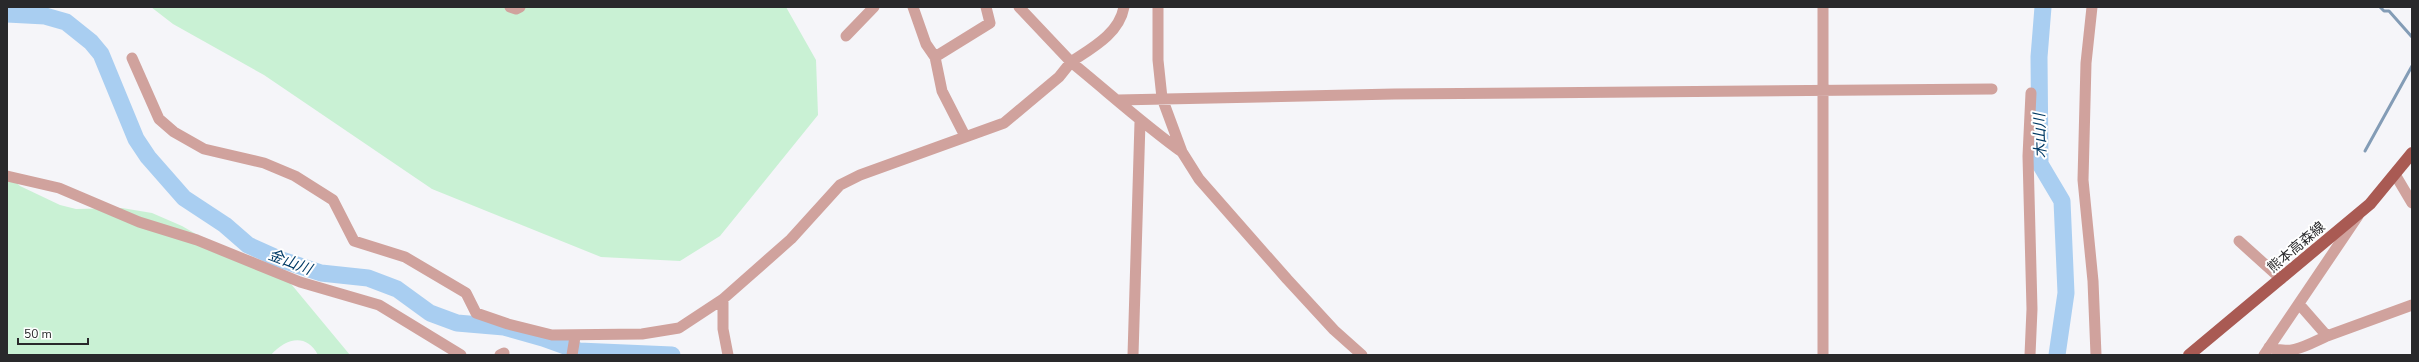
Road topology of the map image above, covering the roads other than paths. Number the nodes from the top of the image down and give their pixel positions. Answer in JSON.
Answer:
{"nodes":[{"id":1,"x":510,"y":7,"type":"edge"},
{"id":2,"x":520,"y":7,"type":"edge"},
{"id":3,"x":874,"y":7,"type":"edge"},
{"id":4,"x":913,"y":7,"type":"edge"},
{"id":5,"x":986,"y":7,"type":"edge"},
{"id":6,"x":1019,"y":7,"type":"edge"},
{"id":7,"x":1124,"y":7,"type":"edge"},
{"id":8,"x":1158,"y":7,"type":"edge"},
{"id":9,"x":1823,"y":7,"type":"edge"},
{"id":10,"x":2092,"y":7,"type":"edge"},
{"id":11,"x":846,"y":36,"type":"dead end"},
{"id":12,"x":935,"y":57,"type":"junction"},
{"id":13,"x":132,"y":58,"type":"dead end"},
{"id":14,"x":1071,"y":62,"type":"junction"},
{"id":15,"x":1824,"y":89,"type":"junction"},
{"id":16,"x":1992,"y":89,"type":"dead end"},
{"id":17,"x":2031,"y":93,"type":"dead end"},
{"id":18,"x":1162,"y":98,"type":"junction"},
{"id":19,"x":1118,"y":100,"type":"junction"},
{"id":20,"x":1140,"y":122,"type":"junction"},
{"id":21,"x":965,"y":136,"type":"junction"},
{"id":22,"x":1182,"y":152,"type":"junction"},
{"id":23,"x":2412,"y":153,"type":"edge"},
{"id":24,"x":7,"y":176,"type":"edge"},
{"id":25,"x":2396,"y":176,"type":"junction"},
{"id":26,"x":2412,"y":203,"type":"edge"},
{"id":27,"x":2361,"y":212,"type":"junction"},
{"id":28,"x":2239,"y":241,"type":"dead end"},
{"id":29,"x":2281,"y":279,"type":"junction"},
{"id":30,"x":723,"y":299,"type":"junction"},
{"id":31,"x":2298,"y":304,"type":"junction"},
{"id":32,"x":2412,"y":305,"type":"edge"},
{"id":33,"x":2327,"y":336,"type":"junction"},
{"id":34,"x":575,"y":337,"type":"junction"},
{"id":35,"x":2267,"y":351,"type":"edge"},
{"id":36,"x":2297,"y":352,"type":"edge"},
{"id":37,"x":461,"y":355,"type":"edge"},
{"id":38,"x":572,"y":355,"type":"edge"},
{"id":39,"x":728,"y":355,"type":"edge"},
{"id":40,"x":1133,"y":355,"type":"edge"},
{"id":41,"x":1362,"y":355,"type":"edge"},
{"id":42,"x":1823,"y":355,"type":"edge"},
{"id":43,"x":2030,"y":355,"type":"edge"},
{"id":44,"x":2096,"y":355,"type":"edge"},
{"id":45,"x":2189,"y":355,"type":"edge"}],
"edges":[{"from":1,"to":2,"type":"street"},
{"from":3,"to":11,"type":"street"},
{"from":4,"to":12,"type":"street"},
{"from":5,"to":12,"type":"street"},
{"from":6,"to":14,"type":"street"},
{"from":7,"to":14,"type":"street"},
{"from":8,"to":18,"type":"street"},
{"from":9,"to":15,"type":"street"},
{"from":10,"to":44,"type":"street"},
{"from":12,"to":21,"type":"street"},
{"from":13,"to":34,"type":"street"},
{"from":14,"to":19,"type":"street"},
{"from":14,"to":21,"type":"street"},
{"from":15,"to":16,"type":"street"},
{"from":15,"to":18,"type":"street"},
{"from":15,"to":42,"type":"street"},
{"from":17,"to":43,"type":"street"},
{"from":18,"to":19,"type":"street"},
{"from":18,"to":22,"type":"street"},
{"from":19,"to":20,"type":"street"},
{"from":20,"to":22,"type":"street"},
{"from":20,"to":40,"type":"street"},
{"from":21,"to":30,"type":"street"},
{"from":22,"to":41,"type":"street"},
{"from":23,"to":25,"type":"main road","name":"熊本高森線"},
{"from":24,"to":37,"type":"street"},
{"from":25,"to":26,"type":"street"},
{"from":25,"to":27,"type":"main road","name":"熊本高森線"},
{"from":27,"to":29,"type":"main road","name":"熊本高森線"},
{"from":27,"to":31,"type":"street"},
{"from":28,"to":29,"type":"street"},
{"from":29,"to":45,"type":"main road","name":"熊本高森線"},
{"from":30,"to":34,"type":"street"},
{"from":30,"to":39,"type":"street"},
{"from":31,"to":33,"type":"street"},
{"from":31,"to":35,"type":"street"},
{"from":32,"to":33,"type":"street"},
{"from":33,"to":36,"type":"street"},
{"from":34,"to":38,"type":"street"},
{"from":35,"to":36,"type":"street"}]}
